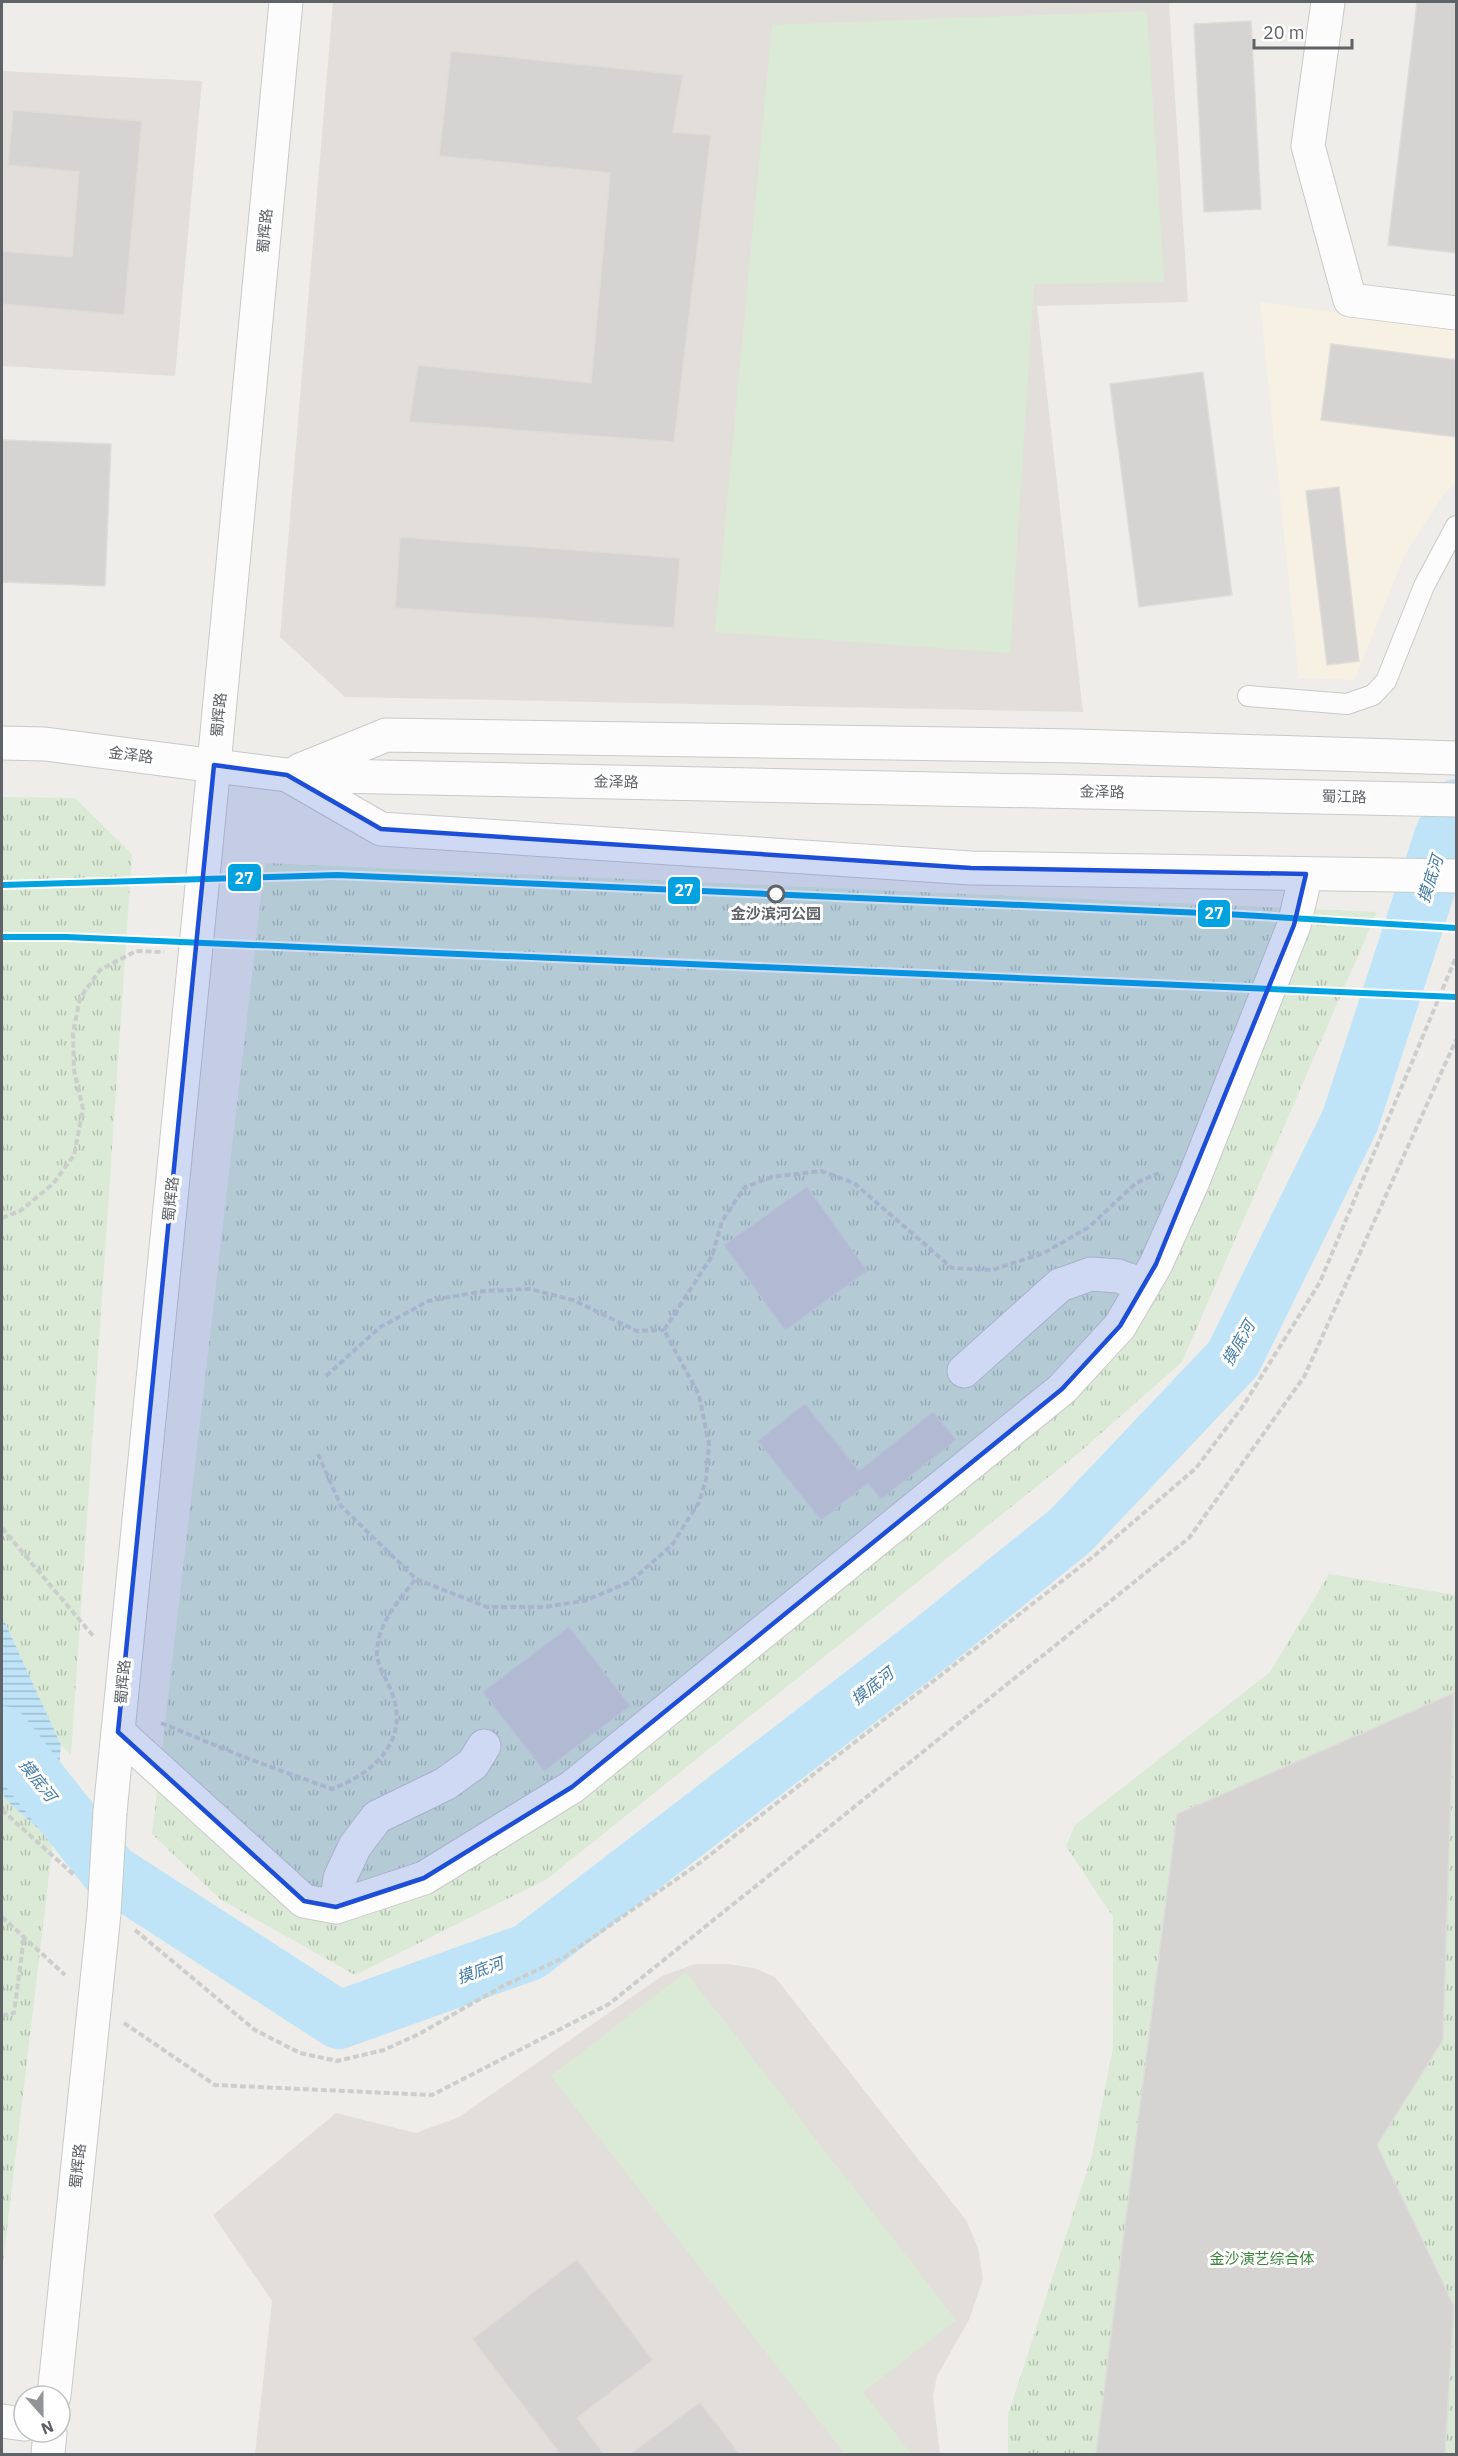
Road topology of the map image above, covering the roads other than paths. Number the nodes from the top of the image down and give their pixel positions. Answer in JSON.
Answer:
{"nodes":[{"id":1,"x":286,"y":2,"type":"edge"},
{"id":2,"x":1328,"y":2,"type":"edge"},
{"id":3,"x":1456,"y":313,"type":"edge"},
{"id":4,"x":1456,"y":526,"type":"edge"},
{"id":5,"x":1248,"y":696,"type":"dead end"},
{"id":6,"x":2,"y":743,"type":"edge"},
{"id":7,"x":1456,"y":758,"type":"edge"},
{"id":8,"x":214,"y":765,"type":"junction"},
{"id":9,"x":287,"y":775,"type":"junction"},
{"id":10,"x":1232,"y":794,"type":"joint"},
{"id":11,"x":1456,"y":800,"type":"edge"},
{"id":12,"x":1306,"y":874,"type":"junction"},
{"id":13,"x":1456,"y":876,"type":"edge"},
{"id":14,"x":1144,"y":1285,"type":"junction"},
{"id":15,"x":964,"y":1371,"type":"dead end"},
{"id":16,"x":119,"y":1719,"type":"junction"},
{"id":17,"x":484,"y":1746,"type":"dead end"},
{"id":18,"x":336,"y":1907,"type":"junction"},
{"id":19,"x":55,"y":2384,"type":"edge"}],
"edges":[{"from":1,"to":8,"type":"street","name":"蜀辉路"},
{"from":2,"to":3,"type":"street"},
{"from":4,"to":5,"type":"lane"},
{"from":6,"to":8,"type":"street","name":"金泽路"},
{"from":7,"to":9,"type":"street"},
{"from":8,"to":9,"type":"street","name":"金泽路"},
{"from":8,"to":16,"type":"street","name":"蜀辉路"},
{"from":9,"to":10,"type":"street","name":"金泽路"},
{"from":9,"to":12,"type":"street"},
{"from":10,"to":11,"type":"street","name":"蜀江路"},
{"from":12,"to":13,"type":"street"},
{"from":12,"to":14,"type":"street"},
{"from":14,"to":15,"type":"street"},
{"from":14,"to":18,"type":"street"},
{"from":16,"to":18,"type":"street"},
{"from":16,"to":19,"type":"street","name":"蜀辉路","bridge":true},
{"from":17,"to":18,"type":"street"}]}
